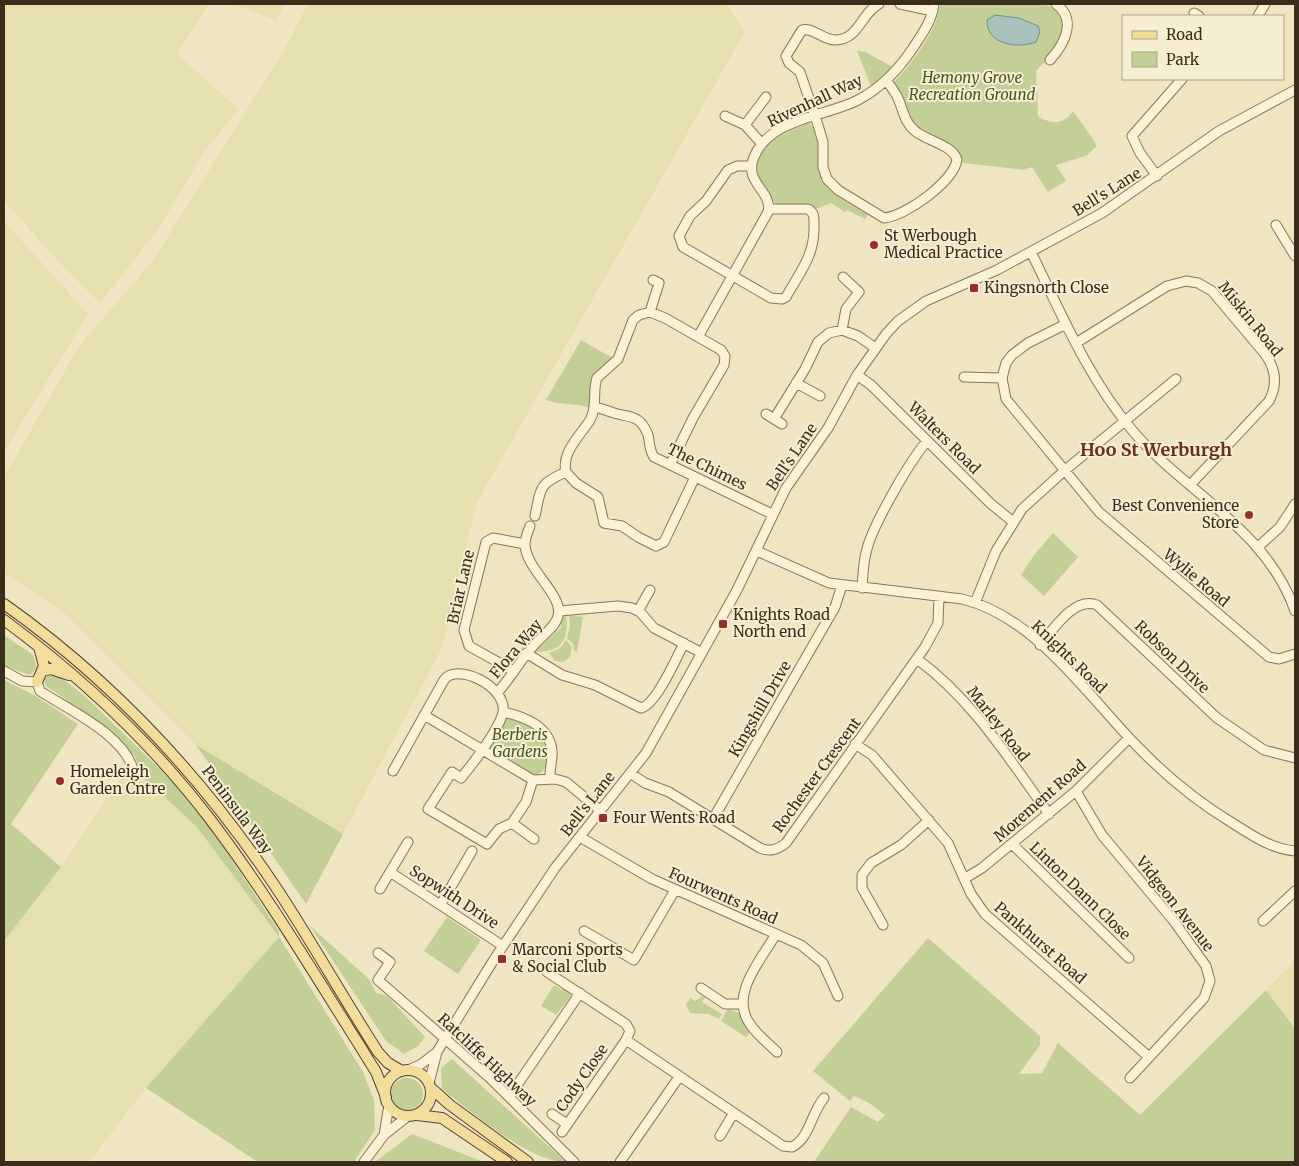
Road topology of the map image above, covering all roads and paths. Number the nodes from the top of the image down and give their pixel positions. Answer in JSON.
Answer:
{"nodes":[{"id":1,"x":879,"y":4,"type":"edge"},
{"id":2,"x":900,"y":4,"type":"edge"},
{"id":3,"x":1056,"y":4,"type":"edge"},
{"id":4,"x":1265,"y":4,"type":"edge"},
{"id":5,"x":934,"y":7,"type":"edge"},
{"id":6,"x":1259,"y":15,"type":"edge"},
{"id":7,"x":1050,"y":60,"type":"dead end"},
{"id":8,"x":886,"y":80,"type":"junction"},
{"id":9,"x":1179,"y":80,"type":"edge"},
{"id":10,"x":1295,"y":90,"type":"edge"},
{"id":11,"x":766,"y":97,"type":"dead end"},
{"id":12,"x":725,"y":116,"type":"dead end"},
{"id":13,"x":815,"y":116,"type":"junction"},
{"id":14,"x":745,"y":125,"type":"junction"},
{"id":15,"x":762,"y":144,"type":"junction"},
{"id":16,"x":751,"y":166,"type":"junction"},
{"id":17,"x":1157,"y":176,"type":"junction"},
{"id":18,"x":769,"y":209,"type":"junction"},
{"id":19,"x":1276,"y":225,"type":"dead end"},
{"id":20,"x":1031,"y":252,"type":"junction"},
{"id":21,"x":1295,"y":256,"type":"edge"},
{"id":22,"x":733,"y":275,"type":"junction"},
{"id":23,"x":844,"y":277,"type":"dead end"},
{"id":24,"x":653,"y":280,"type":"dead end"},
{"id":25,"x":650,"y":312,"type":"junction"},
{"id":26,"x":1066,"y":324,"type":"junction"},
{"id":27,"x":842,"y":330,"type":"junction"},
{"id":28,"x":698,"y":337,"type":"junction"},
{"id":29,"x":1076,"y":343,"type":"junction"},
{"id":30,"x":874,"y":348,"type":"junction"},
{"id":31,"x":857,"y":375,"type":"junction"},
{"id":32,"x":964,"y":377,"type":"dead end"},
{"id":33,"x":1002,"y":378,"type":"junction"},
{"id":34,"x":1176,"y":379,"type":"dead end"},
{"id":35,"x":796,"y":383,"type":"junction"},
{"id":36,"x":820,"y":396,"type":"dead end"},
{"id":37,"x":595,"y":407,"type":"junction"},
{"id":38,"x":774,"y":419,"type":"dead end"},
{"id":39,"x":1125,"y":421,"type":"junction"},
{"id":40,"x":928,"y":441,"type":"junction"},
{"id":41,"x":670,"y":465,"type":"junction"},
{"id":42,"x":1064,"y":470,"type":"junction"},
{"id":43,"x":566,"y":472,"type":"junction"},
{"id":44,"x":695,"y":477,"type":"junction"},
{"id":45,"x":1191,"y":484,"type":"junction"},
{"id":46,"x":1295,"y":504,"type":"edge"},
{"id":47,"x":772,"y":514,"type":"junction"},
{"id":48,"x":535,"y":516,"type":"dead end"},
{"id":49,"x":1012,"y":521,"type":"junction"},
{"id":50,"x":530,"y":526,"type":"dead end"},
{"id":51,"x":525,"y":544,"type":"junction"},
{"id":52,"x":1258,"y":547,"type":"junction"},
{"id":53,"x":757,"y":551,"type":"junction"},
{"id":54,"x":842,"y":585,"type":"junction"},
{"id":55,"x":862,"y":588,"type":"junction"},
{"id":56,"x":650,"y":590,"type":"dead end"},
{"id":57,"x":940,"y":596,"type":"junction"},
{"id":58,"x":975,"y":602,"type":"junction"},
{"id":59,"x":4,"y":604,"type":"edge"},
{"id":60,"x":559,"y":611,"type":"junction"},
{"id":61,"x":638,"y":611,"type":"junction"},
{"id":62,"x":1295,"y":611,"type":"edge"},
{"id":63,"x":4,"y":620,"type":"edge"},
{"id":64,"x":684,"y":643,"type":"junction"},
{"id":65,"x":1040,"y":644,"type":"junction"},
{"id":66,"x":39,"y":646,"type":"junction"},
{"id":67,"x":526,"y":653,"type":"junction"},
{"id":68,"x":702,"y":653,"type":"junction"},
{"id":69,"x":1295,"y":654,"type":"edge"},
{"id":70,"x":917,"y":659,"type":"junction"},
{"id":71,"x":4,"y":671,"type":"edge"},
{"id":72,"x":514,"y":671,"type":"junction"},
{"id":73,"x":42,"y":672,"type":"junction"},
{"id":74,"x":77,"y":678,"type":"junction"},
{"id":75,"x":36,"y":682,"type":"junction"},
{"id":76,"x":498,"y":692,"type":"junction"},
{"id":77,"x":502,"y":712,"type":"junction"},
{"id":78,"x":424,"y":715,"type":"junction"},
{"id":79,"x":1129,"y":738,"type":"junction"},
{"id":80,"x":855,"y":744,"type":"junction"},
{"id":81,"x":483,"y":748,"type":"junction"},
{"id":82,"x":1295,"y":758,"type":"edge"},
{"id":83,"x":393,"y":771,"type":"dead end"},
{"id":84,"x":134,"y":773,"type":"dead end"},
{"id":85,"x":630,"y":773,"type":"junction"},
{"id":86,"x":550,"y":779,"type":"junction"},
{"id":87,"x":533,"y":780,"type":"junction"},
{"id":88,"x":1076,"y":791,"type":"junction"},
{"id":89,"x":600,"y":811,"type":"junction"},
{"id":90,"x":1049,"y":814,"type":"junction"},
{"id":91,"x":713,"y":819,"type":"junction"},
{"id":92,"x":929,"y":820,"type":"junction"},
{"id":93,"x":512,"y":823,"type":"junction"},
{"id":94,"x":580,"y":837,"type":"junction"},
{"id":95,"x":534,"y":839,"type":"dead end"},
{"id":96,"x":408,"y":842,"type":"dead end"},
{"id":97,"x":1012,"y":844,"type":"junction"},
{"id":98,"x":472,"y":851,"type":"dead end"},
{"id":99,"x":1295,"y":851,"type":"edge"},
{"id":100,"x":390,"y":872,"type":"junction"},
{"id":101,"x":964,"y":879,"type":"junction"},
{"id":102,"x":380,"y":889,"type":"dead end"},
{"id":103,"x":675,"y":890,"type":"junction"},
{"id":104,"x":1295,"y":891,"type":"edge"},
{"id":105,"x":441,"y":904,"type":"junction"},
{"id":106,"x":1263,"y":921,"type":"dead end"},
{"id":107,"x":883,"y":925,"type":"dead end"},
{"id":108,"x":584,"y":931,"type":"dead end"},
{"id":109,"x":776,"y":934,"type":"junction"},
{"id":110,"x":504,"y":946,"type":"junction"},
{"id":111,"x":378,"y":954,"type":"dead end"},
{"id":112,"x":1129,"y":958,"type":"dead end"},
{"id":113,"x":547,"y":972,"type":"dead end"},
{"id":114,"x":701,"y":988,"type":"dead end"},
{"id":115,"x":580,"y":993,"type":"junction"},
{"id":116,"x":838,"y":996,"type":"dead end"},
{"id":117,"x":742,"y":1004,"type":"junction"},
{"id":118,"x":446,"y":1040,"type":"junction"},
{"id":119,"x":626,"y":1040,"type":"junction"},
{"id":120,"x":437,"y":1052,"type":"junction"},
{"id":121,"x":777,"y":1052,"type":"dead end"},
{"id":122,"x":1150,"y":1057,"type":"junction"},
{"id":123,"x":405,"y":1071,"type":"junction"},
{"id":124,"x":679,"y":1077,"type":"junction"},
{"id":125,"x":1130,"y":1078,"type":"dead end"},
{"id":126,"x":430,"y":1086,"type":"junction"},
{"id":127,"x":509,"y":1096,"type":"junction"},
{"id":128,"x":824,"y":1098,"type":"dead end"},
{"id":129,"x":388,"y":1101,"type":"junction"},
{"id":130,"x":552,"y":1114,"type":"dead end"},
{"id":131,"x":733,"y":1114,"type":"junction"},
{"id":132,"x":412,"y":1115,"type":"junction"},
{"id":133,"x":384,"y":1135,"type":"junction"},
{"id":134,"x":720,"y":1136,"type":"dead end"},
{"id":135,"x":364,"y":1162,"type":"edge"},
{"id":136,"x":507,"y":1162,"type":"edge"},
{"id":137,"x":528,"y":1162,"type":"edge"},
{"id":138,"x":574,"y":1162,"type":"edge"},
{"id":139,"x":620,"y":1162,"type":"edge"}],
"edges":[{"from":1,"to":13,"type":"street"},
{"from":2,"to":5,"type":"street"},
{"from":3,"to":7,"type":"street"},
{"from":4,"to":6,"type":"street"},
{"from":5,"to":8,"type":"street","name":"Rivenhall Way"},
{"from":8,"to":13,"type":"street","name":"Rivenhall Way"},
{"from":8,"to":13,"type":"street"},
{"from":9,"to":17,"type":"street"},
{"from":10,"to":17,"type":"street","name":"Bell's Lane"},
{"from":11,"to":14,"type":"street"},
{"from":12,"to":14,"type":"street"},
{"from":13,"to":15,"type":"street","name":"Rivenhall Way"},
{"from":14,"to":15,"type":"street"},
{"from":15,"to":16,"type":"street","name":"Rivenhall Way"},
{"from":16,"to":18,"type":"street"},
{"from":16,"to":22,"type":"street"},
{"from":17,"to":20,"type":"street","name":"Bell's Lane"},
{"from":18,"to":22,"type":"street"},
{"from":18,"to":22,"type":"street"},
{"from":19,"to":21,"type":"street"},
{"from":20,"to":26,"type":"street"},
{"from":20,"to":30,"type":"street","name":"Bell's Lane"},
{"from":22,"to":28,"type":"street"},
{"from":23,"to":27,"type":"street"},
{"from":24,"to":25,"type":"street"},
{"from":25,"to":28,"type":"street"},
{"from":25,"to":37,"type":"street"},
{"from":26,"to":29,"type":"street"},
{"from":26,"to":33,"type":"street"},
{"from":27,"to":30,"type":"street"},
{"from":27,"to":35,"type":"street"},
{"from":28,"to":41,"type":"street"},
{"from":29,"to":39,"type":"street"},
{"from":29,"to":45,"type":"street","name":"Miskin Road"},
{"from":30,"to":31,"type":"street","name":"Bell's Lane"},
{"from":31,"to":40,"type":"street","name":"Walters Road"},
{"from":31,"to":47,"type":"street","name":"Bell's Lane"},
{"from":32,"to":33,"type":"street"},
{"from":33,"to":42,"type":"street","name":"Wylie Road"},
{"from":34,"to":39,"type":"street"},
{"from":35,"to":36,"type":"street"},
{"from":35,"to":38,"type":"street"},
{"from":37,"to":41,"type":"street","name":"The Chimes"},
{"from":37,"to":43,"type":"street"},
{"from":39,"to":42,"type":"street"},
{"from":39,"to":45,"type":"street"},
{"from":40,"to":49,"type":"street","name":"Walters Road"},
{"from":40,"to":55,"type":"street"},
{"from":41,"to":44,"type":"street","name":"The Chimes"},
{"from":42,"to":49,"type":"street"},
{"from":42,"to":69,"type":"street","name":"Wylie Road"},
{"from":43,"to":44,"type":"street"},
{"from":43,"to":48,"type":"street"},
{"from":44,"to":47,"type":"street","name":"The Chimes"},
{"from":45,"to":52,"type":"street"},
{"from":46,"to":52,"type":"street"},
{"from":47,"to":53,"type":"street","name":"Bell's Lane"},
{"from":49,"to":58,"type":"street"},
{"from":50,"to":51,"type":"street"},
{"from":51,"to":60,"type":"street","name":"Flora Way"},
{"from":51,"to":72,"type":"street","name":"Briar Lane"},
{"from":52,"to":62,"type":"street"},
{"from":53,"to":54,"type":"street","name":"Knights Road"},
{"from":53,"to":68,"type":"street","name":"Bell's Lane"},
{"from":54,"to":55,"type":"street","name":"Knights Road"},
{"from":54,"to":91,"type":"street","name":"Kingshill Drive"},
{"from":55,"to":57,"type":"street","name":"Knights Road"},
{"from":56,"to":61,"type":"street"},
{"from":57,"to":58,"type":"street","name":"Knights Road"},
{"from":57,"to":70,"type":"street","name":"Rochester Crescent"},
{"from":58,"to":65,"type":"street","name":"Knights Road"},
{"from":59,"to":123,"type":"main road","name":"Peninsula Way"},
{"from":60,"to":61,"type":"street"},
{"from":60,"to":67,"type":"street","name":"Flora Way"},
{"from":61,"to":64,"type":"street"},
{"from":63,"to":66,"type":"main road","name":"Peninsula Way"},
{"from":64,"to":67,"type":"street"},
{"from":64,"to":68,"type":"street"},
{"from":65,"to":79,"type":"street","name":"Knights Road"},
{"from":65,"to":82,"type":"street","name":"Robson Drive"},
{"from":66,"to":73,"type":"main road"},
{"from":66,"to":74,"type":"main road","name":"Peninsula Way"},
{"from":67,"to":72,"type":"street","name":"Flora Way"},
{"from":68,"to":85,"type":"street","name":"Bell's Lane"},
{"from":70,"to":80,"type":"street","name":"Rochester Crescent"},
{"from":70,"to":90,"type":"street","name":"Marley Road"},
{"from":71,"to":75,"type":"street"},
{"from":72,"to":76,"type":"street","name":"Flora Way"},
{"from":73,"to":74,"type":"main road"},
{"from":73,"to":75,"type":"main road"},
{"from":74,"to":129,"type":"main road","name":"Peninsula Way"},
{"from":75,"to":84,"type":"street"},
{"from":76,"to":77,"type":"street"},
{"from":76,"to":78,"type":"street"},
{"from":77,"to":81,"type":"street"},
{"from":77,"to":86,"type":"street"},
{"from":78,"to":81,"type":"street"},
{"from":78,"to":83,"type":"street"},
{"from":79,"to":88,"type":"street","name":"Morement Road"},
{"from":79,"to":99,"type":"street","name":"Knights Road"},
{"from":80,"to":91,"type":"street","name":"Rochester Crescent"},
{"from":80,"to":92,"type":"street","name":"Pankhurst Road"},
{"from":81,"to":87,"type":"street"},
{"from":81,"to":93,"type":"street"},
{"from":85,"to":89,"type":"street","name":"Bell's Lane"},
{"from":85,"to":91,"type":"street","name":"Rochester Crescent"},
{"from":86,"to":87,"type":"street"},
{"from":86,"to":89,"type":"street"},
{"from":87,"to":93,"type":"street"},
{"from":88,"to":90,"type":"street","name":"Morement Road"},
{"from":88,"to":122,"type":"street","name":"Vidgeon Avenue"},
{"from":89,"to":94,"type":"street","name":"Bell's Lane"},
{"from":90,"to":97,"type":"street","name":"Morement Road"},
{"from":92,"to":101,"type":"street","name":"Pankhurst Road"},
{"from":92,"to":107,"type":"street"},
{"from":93,"to":95,"type":"street"},
{"from":94,"to":103,"type":"street","name":"Fourwents Road"},
{"from":94,"to":110,"type":"street","name":"Bell's Lane"},
{"from":96,"to":100,"type":"street","name":"Sopwith Drive"},
{"from":97,"to":101,"type":"street","name":"Morement Road"},
{"from":97,"to":112,"type":"street","name":"Linton Dann Close"},
{"from":98,"to":105,"type":"street"},
{"from":100,"to":102,"type":"street","name":"Sopwith Drive"},
{"from":100,"to":105,"type":"street","name":"Sopwith Drive"},
{"from":101,"to":122,"type":"street","name":"Pankhurst Road"},
{"from":103,"to":108,"type":"street"},
{"from":103,"to":109,"type":"street","name":"Fourwents Road"},
{"from":104,"to":106,"type":"street"},
{"from":105,"to":110,"type":"street","name":"Sopwith Drive"},
{"from":109,"to":116,"type":"street","name":"Fourwents Road"},
{"from":109,"to":117,"type":"street"},
{"from":110,"to":118,"type":"street","name":"Bell's Lane"},
{"from":111,"to":118,"type":"street","name":"Ratcliffe Highway"},
{"from":113,"to":115,"type":"street"},
{"from":114,"to":117,"type":"street"},
{"from":115,"to":119,"type":"street"},
{"from":115,"to":127,"type":"street"},
{"from":117,"to":121,"type":"street"},
{"from":118,"to":120,"type":"street","name":"Bell's Lane"},
{"from":118,"to":127,"type":"street","name":"Ratcliffe Highway"},
{"from":119,"to":124,"type":"street"},
{"from":119,"to":130,"type":"street","name":"Cody Close"},
{"from":120,"to":123,"type":"street","name":"Bell's Lane"},
{"from":120,"to":126,"type":"street","name":"Bell's Lane"},
{"from":122,"to":125,"type":"street","name":"Vidgeon Avenue"},
{"from":123,"to":126,"type":"main road"},
{"from":123,"to":129,"type":"main road"},
{"from":124,"to":131,"type":"street"},
{"from":124,"to":139,"type":"street"},
{"from":126,"to":132,"type":"main road"},
{"from":126,"to":137,"type":"main road"},
{"from":127,"to":138,"type":"street","name":"Ratcliffe Highway"},
{"from":128,"to":131,"type":"street"},
{"from":129,"to":132,"type":"main road"},
{"from":129,"to":133,"type":"street"},
{"from":131,"to":134,"type":"street"},
{"from":132,"to":133,"type":"street"},
{"from":132,"to":136,"type":"main road"},
{"from":133,"to":135,"type":"street"}]}
